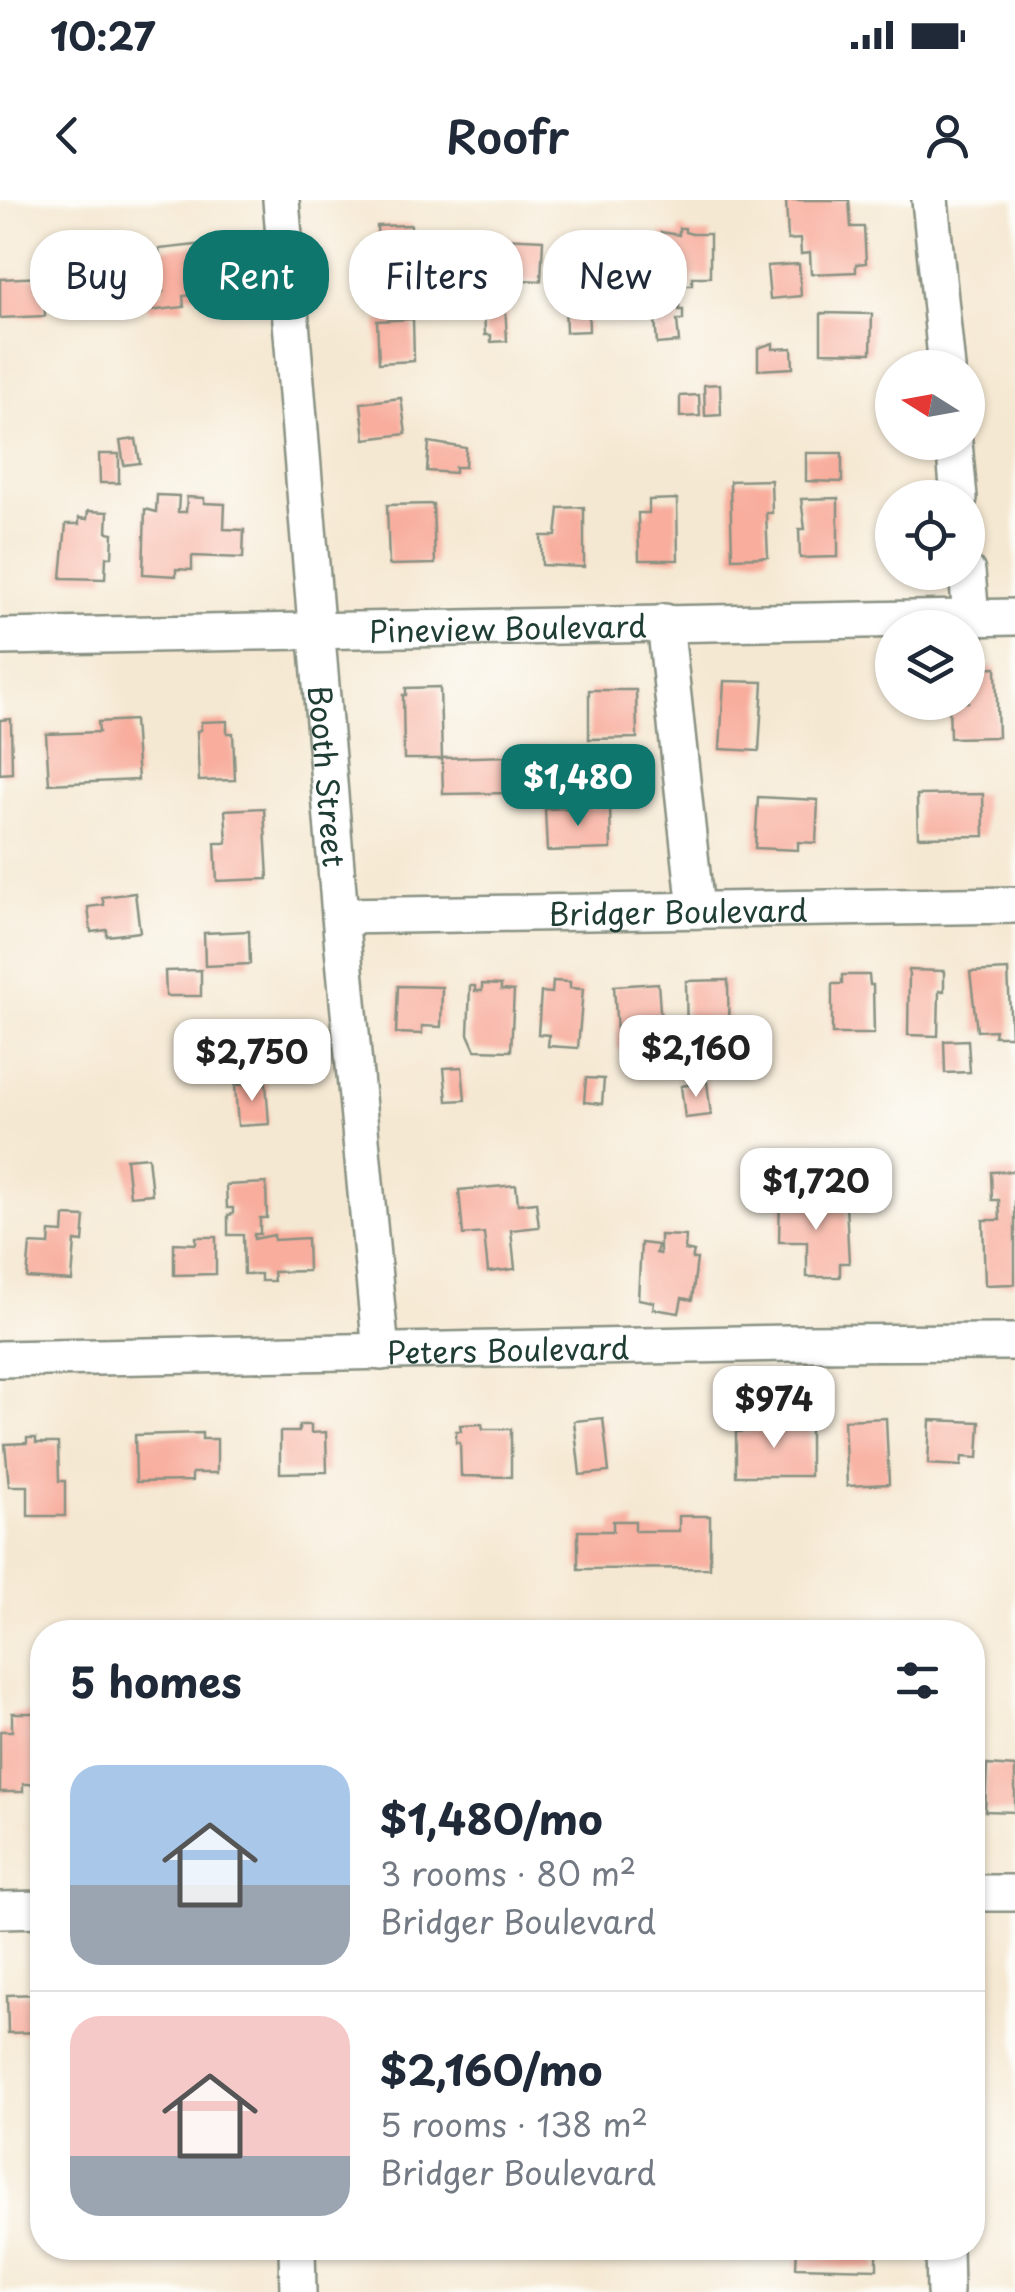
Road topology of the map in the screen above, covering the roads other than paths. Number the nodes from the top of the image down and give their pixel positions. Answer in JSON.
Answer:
{"nodes":[{"id":1,"x":281,"y":200,"type":"edge"},
{"id":2,"x":930,"y":200,"type":"edge"},
{"id":3,"x":944,"y":350,"type":"edge"},
{"id":4,"x":985,"y":617,"type":"edge"},
{"id":5,"x":1015,"y":617,"type":"edge"},
{"id":6,"x":875,"y":619,"type":"edge"},
{"id":7,"x":665,"y":622,"type":"junction"},
{"id":8,"x":318,"y":630,"type":"junction"},
{"id":9,"x":0,"y":637,"type":"edge"},
{"id":10,"x":1015,"y":905,"type":"edge"},
{"id":11,"x":696,"y":910,"type":"junction"},
{"id":12,"x":340,"y":916,"type":"junction"},
{"id":13,"x":1015,"y":1342,"type":"edge"},
{"id":14,"x":381,"y":1352,"type":"junction"},
{"id":15,"x":0,"y":1359,"type":"edge"},
{"id":16,"x":985,"y":1893,"type":"edge"},
{"id":17,"x":1015,"y":1893,"type":"edge"},
{"id":18,"x":30,"y":1909,"type":"edge"},
{"id":19,"x":0,"y":1910,"type":"edge"},
{"id":20,"x":297,"y":2260,"type":"edge"},
{"id":21,"x":944,"y":2260,"type":"edge"},
{"id":22,"x":298,"y":2292,"type":"edge"},
{"id":23,"x":944,"y":2292,"type":"edge"}],
"edges":[{"from":1,"to":8,"type":"street","name":"Booth Street"},
{"from":2,"to":3,"type":"street"},
{"from":4,"to":5,"type":"street","name":"Pineview Boulevard"},
{"from":6,"to":7,"type":"street","name":"Pineview Boulevard"},
{"from":7,"to":8,"type":"street","name":"Pineview Boulevard"},
{"from":7,"to":11,"type":"street"},
{"from":8,"to":9,"type":"street","name":"Pineview Boulevard"},
{"from":8,"to":12,"type":"street","name":"Booth Street"},
{"from":10,"to":11,"type":"street","name":"Bridger Boulevard"},
{"from":11,"to":12,"type":"street","name":"Bridger Boulevard"},
{"from":12,"to":14,"type":"street","name":"Booth Street"},
{"from":13,"to":14,"type":"street","name":"Peters Boulevard"},
{"from":14,"to":15,"type":"street","name":"Peters Boulevard"},
{"from":16,"to":17,"type":"street"},
{"from":18,"to":19,"type":"street"},
{"from":20,"to":22,"type":"street"},
{"from":21,"to":23,"type":"street"}]}
